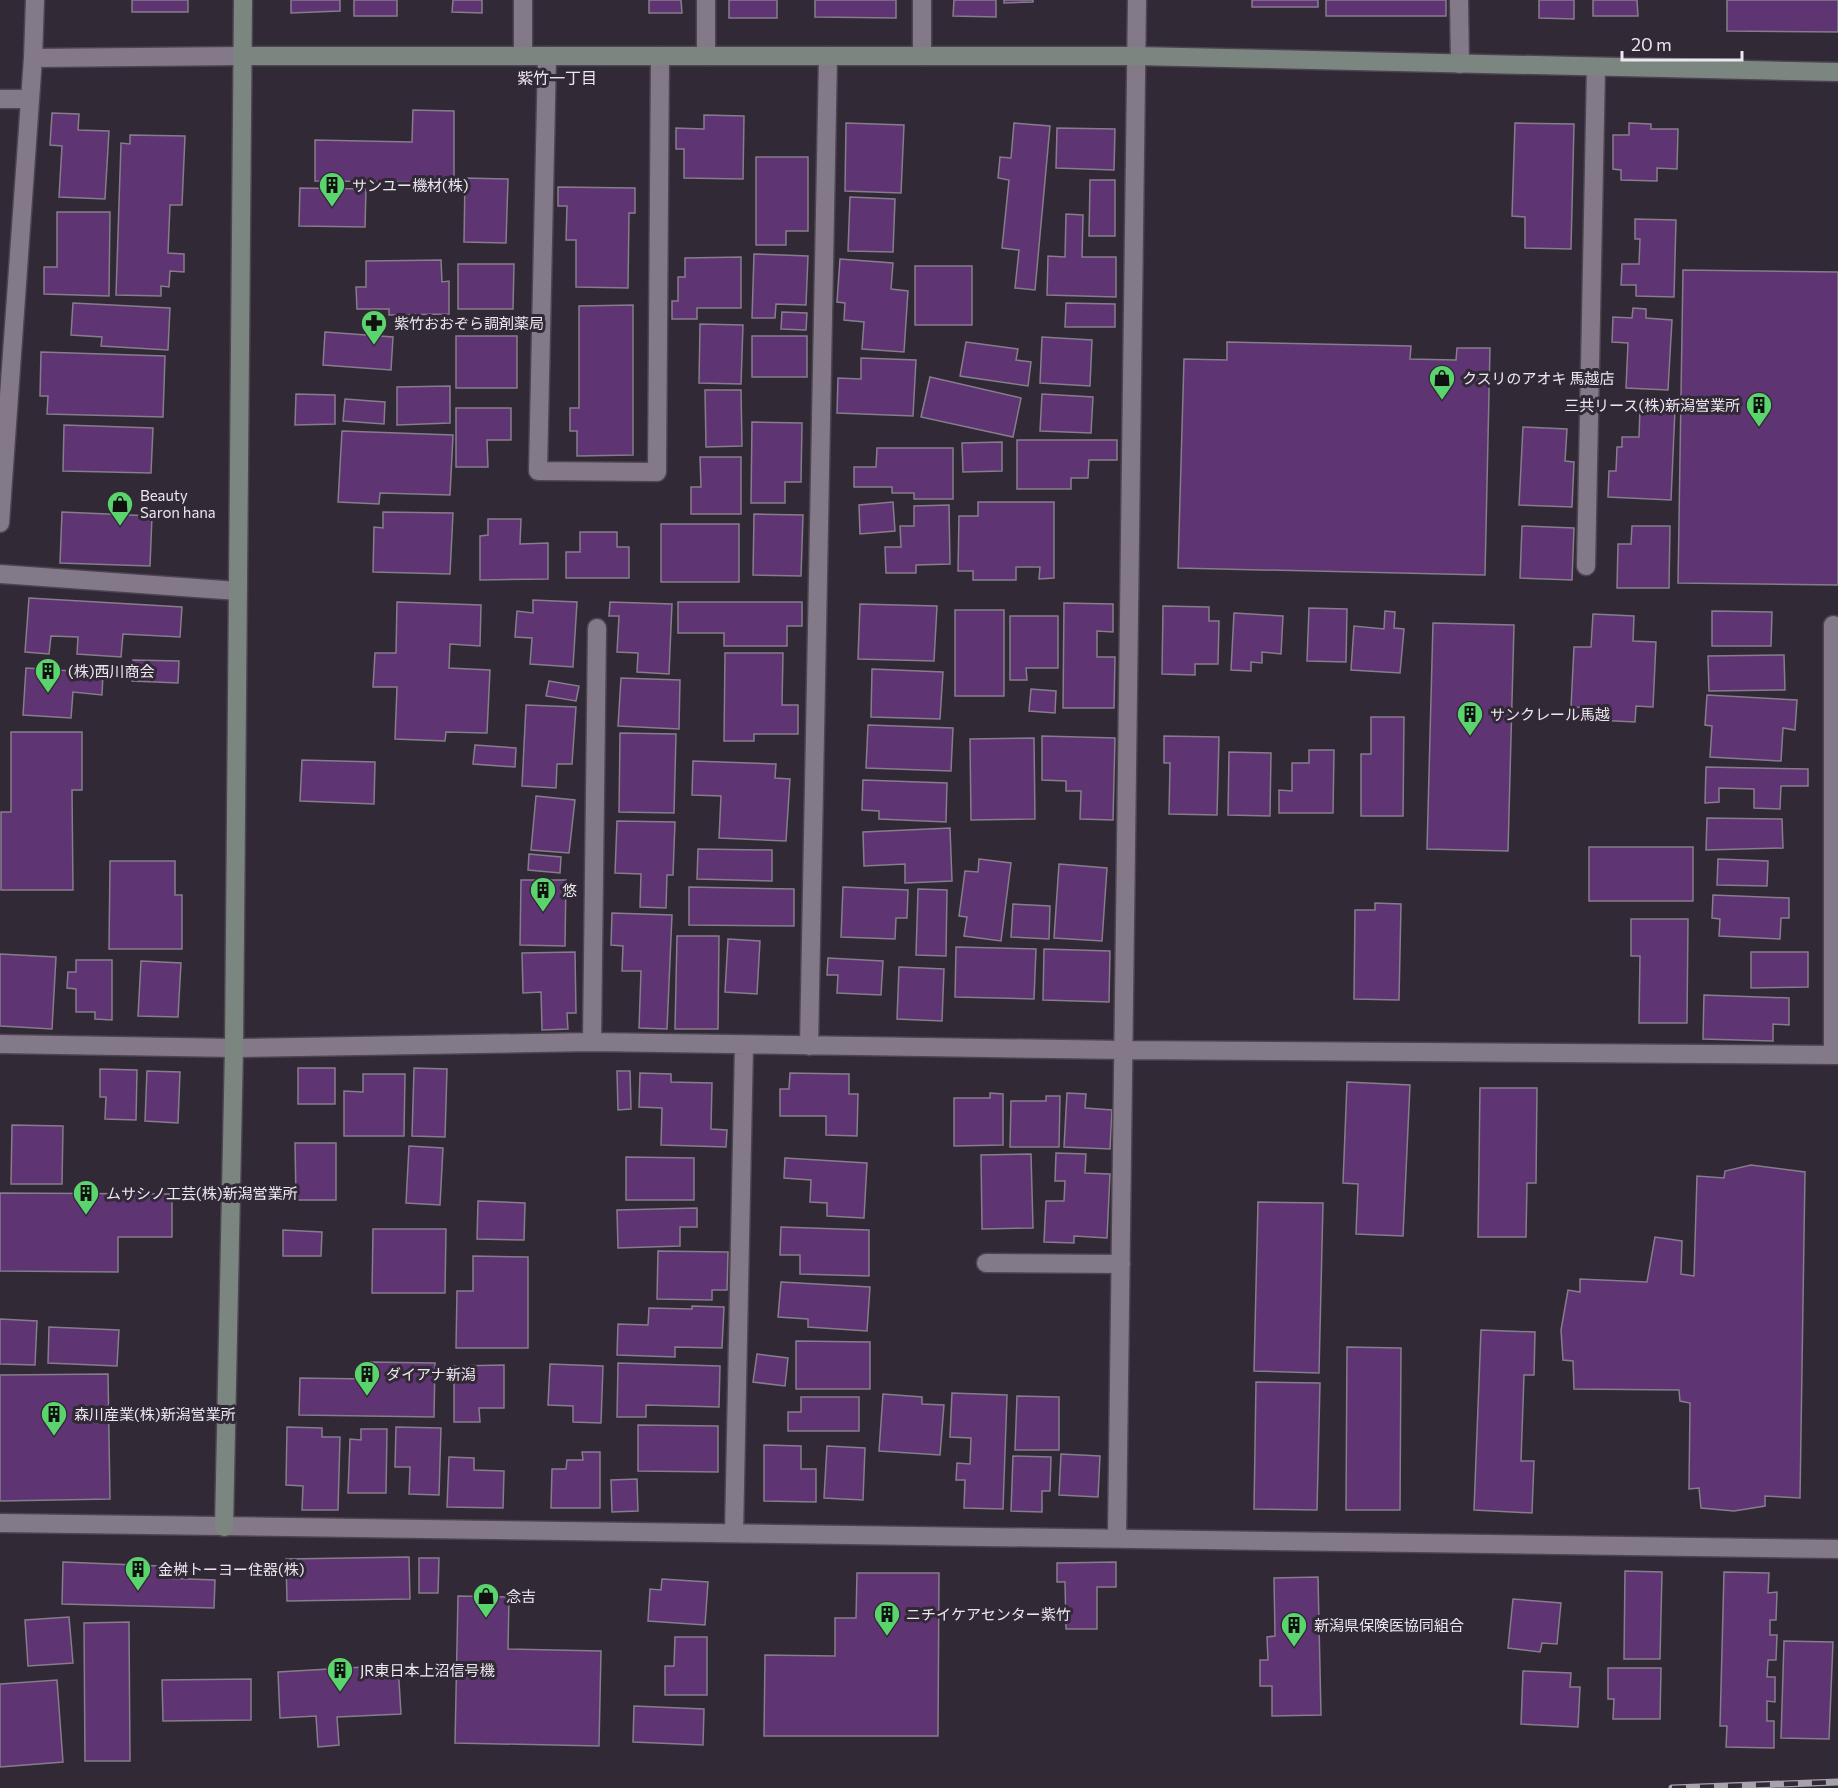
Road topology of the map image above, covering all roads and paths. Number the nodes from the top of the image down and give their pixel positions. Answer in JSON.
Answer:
{"nodes":[{"id":1,"x":35,"y":0,"type":"edge"},
{"id":2,"x":243,"y":0,"type":"edge"},
{"id":3,"x":523,"y":0,"type":"edge"},
{"id":4,"x":706,"y":0,"type":"edge"},
{"id":5,"x":922,"y":0,"type":"edge"},
{"id":6,"x":1137,"y":0,"type":"edge"},
{"id":7,"x":1459,"y":0,"type":"edge"},
{"id":8,"x":242,"y":56,"type":"junction"},
{"id":9,"x":522,"y":56,"type":"junction"},
{"id":10,"x":547,"y":56,"type":"junction"},
{"id":11,"x":660,"y":56,"type":"junction"},
{"id":12,"x":706,"y":56,"type":"junction"},
{"id":13,"x":828,"y":56,"type":"junction"},
{"id":14,"x":922,"y":56,"type":"junction"},
{"id":15,"x":1136,"y":56,"type":"junction"},
{"id":16,"x":33,"y":57,"type":"junction"},
{"id":17,"x":1460,"y":64,"type":"junction"},
{"id":18,"x":1596,"y":67,"type":"junction"},
{"id":19,"x":1838,"y":72,"type":"edge"},
{"id":20,"x":0,"y":99,"type":"edge"},
{"id":21,"x":30,"y":99,"type":"junction"},
{"id":22,"x":0,"y":523,"type":"edge"},
{"id":23,"x":1586,"y":566,"type":"dead end"},
{"id":24,"x":0,"y":574,"type":"edge"},
{"id":25,"x":238,"y":591,"type":"junction"},
{"id":26,"x":1833,"y":625,"type":"dead end"},
{"id":27,"x":597,"y":628,"type":"dead end"},
{"id":28,"x":592,"y":1042,"type":"junction"},
{"id":29,"x":0,"y":1044,"type":"edge"},
{"id":30,"x":744,"y":1045,"type":"junction"},
{"id":31,"x":809,"y":1046,"type":"junction"},
{"id":32,"x":234,"y":1048,"type":"junction"},
{"id":33,"x":1124,"y":1050,"type":"junction"},
{"id":34,"x":1835,"y":1055,"type":"edge"},
{"id":35,"x":986,"y":1263,"type":"dead end"},
{"id":36,"x":1121,"y":1264,"type":"junction"},
{"id":37,"x":0,"y":1523,"type":"edge"},
{"id":38,"x":224,"y":1527,"type":"junction"},
{"id":39,"x":735,"y":1533,"type":"junction"},
{"id":40,"x":1117,"y":1537,"type":"junction"},
{"id":41,"x":1838,"y":1549,"type":"edge"}],
"edges":[{"from":1,"to":16,"type":"street"},
{"from":2,"to":8,"type":"street"},
{"from":3,"to":9,"type":"street"},
{"from":4,"to":12,"type":"street"},
{"from":5,"to":14,"type":"street"},
{"from":6,"to":15,"type":"street"},
{"from":7,"to":17,"type":"street"},
{"from":8,"to":9,"type":"street"},
{"from":8,"to":16,"type":"street"},
{"from":8,"to":25,"type":"street"},
{"from":9,"to":10,"type":"street"},
{"from":10,"to":11,"type":"street"},
{"from":10,"to":11,"type":"street"},
{"from":11,"to":12,"type":"street"},
{"from":12,"to":13,"type":"street"},
{"from":13,"to":14,"type":"street"},
{"from":13,"to":31,"type":"street"},
{"from":14,"to":15,"type":"street"},
{"from":15,"to":17,"type":"street"},
{"from":15,"to":33,"type":"street"},
{"from":16,"to":21,"type":"street"},
{"from":17,"to":18,"type":"street"},
{"from":18,"to":19,"type":"street"},
{"from":18,"to":23,"type":"street"},
{"from":20,"to":21,"type":"street"},
{"from":21,"to":22,"type":"street"},
{"from":24,"to":25,"type":"street"},
{"from":25,"to":32,"type":"street"},
{"from":26,"to":34,"type":"street"},
{"from":27,"to":28,"type":"street"},
{"from":28,"to":30,"type":"street"},
{"from":28,"to":32,"type":"street"},
{"from":29,"to":32,"type":"street"},
{"from":30,"to":31,"type":"street"},
{"from":30,"to":39,"type":"street"},
{"from":31,"to":33,"type":"street"},
{"from":32,"to":38,"type":"street"},
{"from":33,"to":34,"type":"street"},
{"from":33,"to":36,"type":"street"},
{"from":35,"to":36,"type":"street"},
{"from":36,"to":40,"type":"street"},
{"from":37,"to":38,"type":"street"},
{"from":38,"to":39,"type":"street"},
{"from":39,"to":40,"type":"street"},
{"from":40,"to":41,"type":"street"}]}
